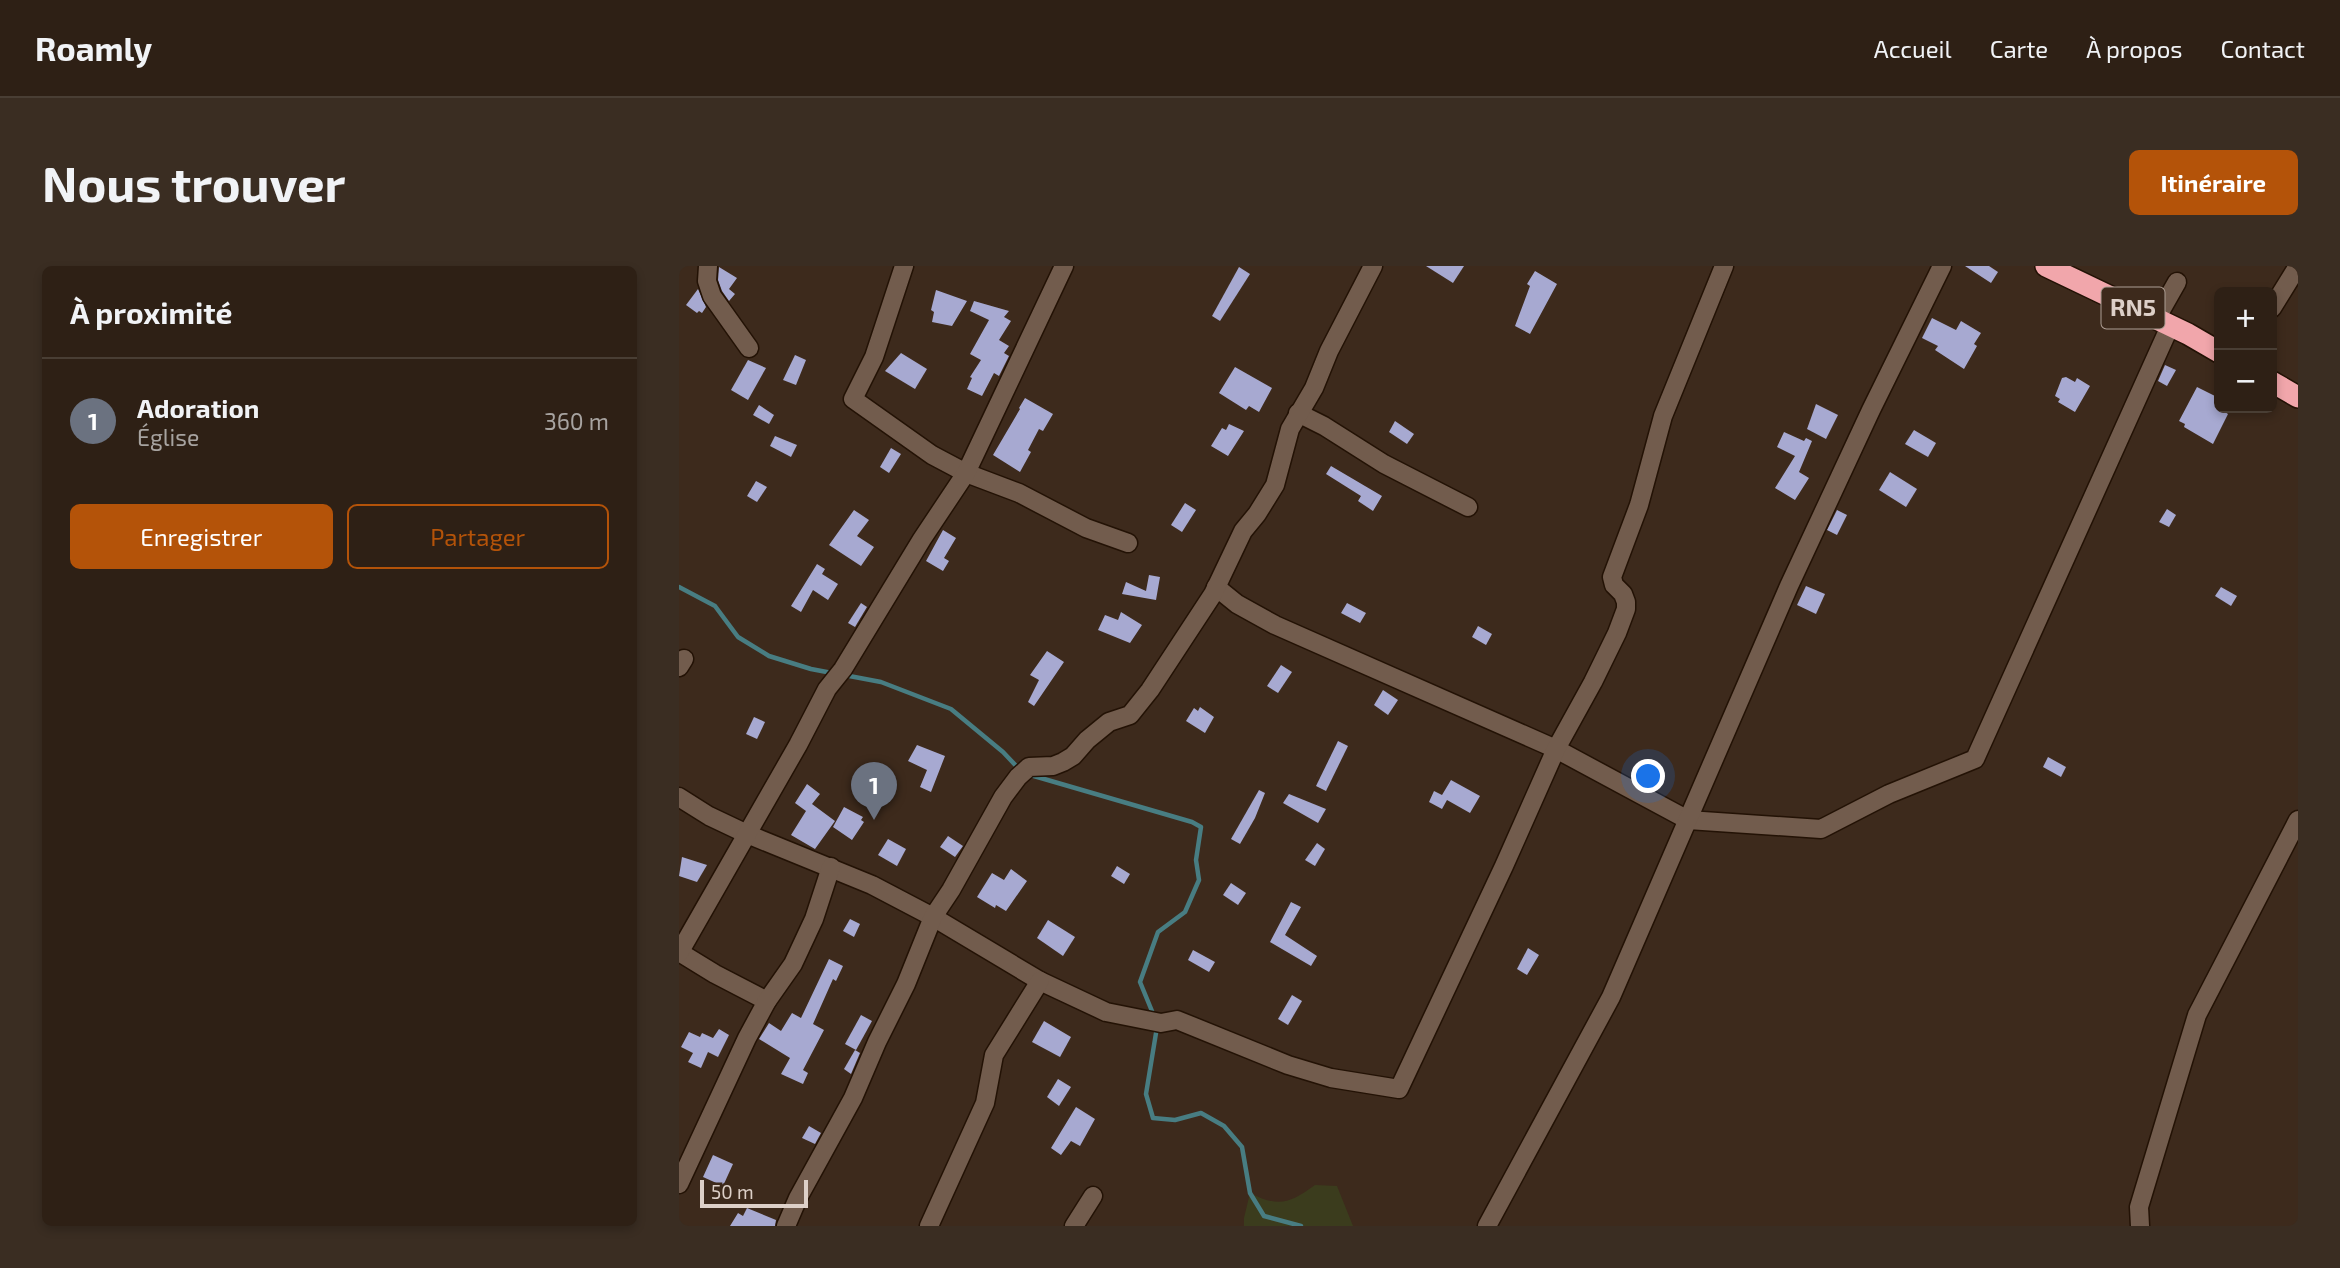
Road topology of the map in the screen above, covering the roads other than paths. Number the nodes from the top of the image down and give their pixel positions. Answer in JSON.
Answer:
{"nodes":[{"id":1,"x":708,"y":266,"type":"edge"},
{"id":2,"x":904,"y":266,"type":"edge"},
{"id":3,"x":1064,"y":266,"type":"edge"},
{"id":4,"x":1373,"y":266,"type":"edge"},
{"id":5,"x":1724,"y":266,"type":"edge"},
{"id":6,"x":1942,"y":266,"type":"edge"},
{"id":7,"x":2046,"y":266,"type":"edge"},
{"id":8,"x":2298,"y":266,"type":"edge"},
{"id":9,"x":2178,"y":282,"type":"dead end"},
{"id":10,"x":2277,"y":300,"type":"edge"},
{"id":11,"x":2163,"y":322,"type":"junction"},
{"id":12,"x":750,"y":348,"type":"dead end"},
{"id":13,"x":2215,"y":350,"type":"edge"},
{"id":14,"x":2277,"y":385,"type":"edge"},
{"id":15,"x":2298,"y":397,"type":"edge"},
{"id":16,"x":1298,"y":413,"type":"junction"},
{"id":17,"x":966,"y":473,"type":"junction"},
{"id":18,"x":1468,"y":507,"type":"dead end"},
{"id":19,"x":1128,"y":543,"type":"dead end"},
{"id":20,"x":1216,"y":587,"type":"junction"},
{"id":21,"x":1556,"y":748,"type":"junction"},
{"id":22,"x":679,"y":797,"type":"edge"},
{"id":23,"x":1688,"y":820,"type":"junction"},
{"id":24,"x":2298,"y":820,"type":"edge"},
{"id":25,"x":747,"y":834,"type":"junction"},
{"id":26,"x":831,"y":867,"type":"junction"},
{"id":27,"x":933,"y":917,"type":"junction"},
{"id":28,"x":679,"y":952,"type":"edge"},
{"id":29,"x":1040,"y":981,"type":"junction"},
{"id":30,"x":767,"y":1001,"type":"junction"},
{"id":31,"x":679,"y":1184,"type":"edge"},
{"id":32,"x":1093,"y":1196,"type":"dead end"},
{"id":33,"x":786,"y":1226,"type":"edge"},
{"id":34,"x":929,"y":1226,"type":"edge"},
{"id":35,"x":1074,"y":1226,"type":"edge"},
{"id":36,"x":1487,"y":1226,"type":"edge"},
{"id":37,"x":2140,"y":1226,"type":"edge"}],
"edges":[{"from":1,"to":12,"type":"street"},
{"from":2,"to":17,"type":"street"},
{"from":3,"to":17,"type":"street"},
{"from":4,"to":16,"type":"street"},
{"from":5,"to":21,"type":"street"},
{"from":6,"to":23,"type":"street"},
{"from":7,"to":11,"type":"highway","number":"RN5"},
{"from":8,"to":10,"type":"street"},
{"from":9,"to":11,"type":"street"},
{"from":11,"to":13,"type":"highway","number":"RN5"},
{"from":11,"to":23,"type":"street"},
{"from":14,"to":15,"type":"highway"},
{"from":16,"to":18,"type":"street"},
{"from":16,"to":20,"type":"street"},
{"from":17,"to":19,"type":"street"},
{"from":17,"to":25,"type":"street"},
{"from":20,"to":21,"type":"street"},
{"from":20,"to":27,"type":"street"},
{"from":21,"to":23,"type":"street"},
{"from":21,"to":29,"type":"street"},
{"from":22,"to":25,"type":"street"},
{"from":23,"to":36,"type":"street"},
{"from":24,"to":37,"type":"street"},
{"from":25,"to":26,"type":"street"},
{"from":25,"to":28,"type":"street"},
{"from":26,"to":27,"type":"street"},
{"from":26,"to":30,"type":"street"},
{"from":27,"to":29,"type":"street"},
{"from":27,"to":33,"type":"street"},
{"from":28,"to":30,"type":"street"},
{"from":29,"to":34,"type":"street"},
{"from":30,"to":31,"type":"street"},
{"from":32,"to":35,"type":"street"}]}
